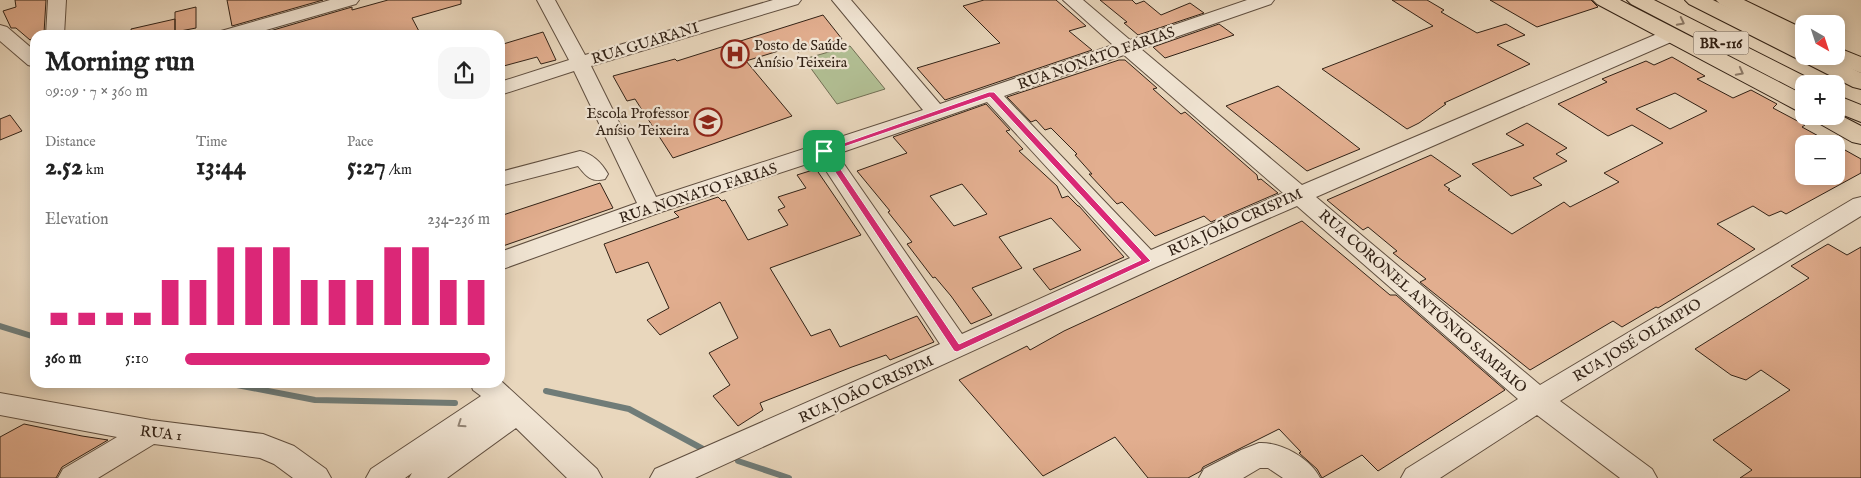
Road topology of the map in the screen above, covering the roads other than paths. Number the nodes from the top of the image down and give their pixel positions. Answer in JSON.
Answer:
{"nodes":[{"id":1,"x":57,"y":0,"type":"edge"},
{"id":2,"x":350,"y":0,"type":"edge"},
{"id":3,"x":546,"y":0,"type":"edge"},
{"id":4,"x":792,"y":0,"type":"edge"},
{"id":5,"x":841,"y":0,"type":"edge"},
{"id":6,"x":1072,"y":0,"type":"edge"},
{"id":7,"x":1265,"y":0,"type":"edge"},
{"id":8,"x":1604,"y":0,"type":"edge"},
{"id":9,"x":1638,"y":0,"type":"edge"},
{"id":10,"x":1696,"y":0,"type":"edge"},
{"id":11,"x":1733,"y":1,"type":"edge"},
{"id":12,"x":55,"y":30,"type":"edge"},
{"id":13,"x":245,"y":30,"type":"edge"},
{"id":14,"x":0,"y":31,"type":"edge"},
{"id":15,"x":1795,"y":33,"type":"edge"},
{"id":16,"x":1671,"y":35,"type":"junction"},
{"id":17,"x":1128,"y":48,"type":"junction"},
{"id":18,"x":1795,"y":49,"type":"edge"},
{"id":19,"x":30,"y":57,"type":"edge"},
{"id":20,"x":1845,"y":58,"type":"edge"},
{"id":21,"x":580,"y":63,"type":"junction"},
{"id":22,"x":1828,"y":65,"type":"edge"},
{"id":23,"x":1861,"y":66,"type":"edge"},
{"id":24,"x":1795,"y":80,"type":"edge"},
{"id":25,"x":1861,"y":82,"type":"edge"},
{"id":26,"x":505,"y":87,"type":"edge"},
{"id":27,"x":992,"y":94,"type":"junction"},
{"id":28,"x":1795,"y":101,"type":"edge"},
{"id":29,"x":1845,"y":107,"type":"edge"},
{"id":30,"x":936,"y":113,"type":"junction"},
{"id":31,"x":1861,"y":115,"type":"edge"},
{"id":32,"x":1841,"y":125,"type":"edge"},
{"id":33,"x":1861,"y":136,"type":"edge"},
{"id":34,"x":824,"y":151,"type":"junction"},
{"id":35,"x":597,"y":174,"type":"dead end"},
{"id":36,"x":505,"y":178,"type":"edge"},
{"id":37,"x":1299,"y":194,"type":"junction"},
{"id":38,"x":1861,"y":205,"type":"edge"},
{"id":39,"x":650,"y":207,"type":"junction"},
{"id":40,"x":505,"y":259,"type":"edge"},
{"id":41,"x":1147,"y":261,"type":"junction"},
{"id":42,"x":957,"y":348,"type":"junction"},
{"id":43,"x":500,"y":397,"type":"edge"},
{"id":44,"x":1538,"y":400,"type":"junction"},
{"id":45,"x":0,"y":404,"type":"edge"},
{"id":46,"x":151,"y":432,"type":"junction"},
{"id":47,"x":73,"y":478,"type":"edge"},
{"id":48,"x":316,"y":478,"type":"edge"},
{"id":49,"x":381,"y":478,"type":"edge"},
{"id":50,"x":424,"y":478,"type":"edge"},
{"id":51,"x":587,"y":478,"type":"edge"},
{"id":52,"x":664,"y":478,"type":"edge"},
{"id":53,"x":1214,"y":478,"type":"edge"},
{"id":54,"x":1305,"y":478,"type":"edge"},
{"id":55,"x":1416,"y":478,"type":"edge"},
{"id":56,"x":1642,"y":478,"type":"edge"}],
"edges":[{"from":1,"to":12,"type":"street"},
{"from":2,"to":13,"type":"street"},
{"from":3,"to":21,"type":"street"},
{"from":4,"to":21,"type":"street","name":"RUA GUARANI"},
{"from":5,"to":30,"type":"street"},
{"from":6,"to":17,"type":"street","name":"RUA CORONEL ANTÔNIO SAMPAIO"},
{"from":7,"to":17,"type":"street","name":"RUA NONATO FARIAS"},
{"from":8,"to":16,"type":"main road","number":"BR-116"},
{"from":9,"to":24,"type":"main road","number":"BR-116","one_way":true},
{"from":10,"to":18,"type":"main road","number":"BR-116"},
{"from":11,"to":15,"type":"main road","number":"BR-116"},
{"from":14,"to":19,"type":"street"},
{"from":16,"to":28,"type":"main road","number":"BR-116","one_way":true},
{"from":16,"to":37,"type":"street","name":"RUA JOÃO CRISPIM"},
{"from":17,"to":27,"type":"street","name":"RUA NONATO FARIAS"},
{"from":17,"to":37,"type":"street","name":"RUA CORONEL ANTÔNIO SAMPAIO"},
{"from":20,"to":23,"type":"main road"},
{"from":21,"to":26,"type":"street","name":"RUA GUARANI"},
{"from":21,"to":39,"type":"street"},
{"from":22,"to":25,"type":"main road"},
{"from":27,"to":30,"type":"street","name":"RUA NONATO FARIAS"},
{"from":27,"to":41,"type":"street"},
{"from":29,"to":31,"type":"main road"},
{"from":30,"to":34,"type":"street","name":"RUA NONATO FARIAS"},
{"from":32,"to":33,"type":"main road"},
{"from":34,"to":39,"type":"street","name":"RUA NONATO FARIAS"},
{"from":34,"to":42,"type":"street"},
{"from":35,"to":36,"type":"street"},
{"from":37,"to":41,"type":"street","name":"RUA JOÃO CRISPIM"},
{"from":37,"to":44,"type":"street","name":"RUA CORONEL ANTÔNIO SAMPAIO"},
{"from":38,"to":44,"type":"street","name":"RUA JOSÉ OLÍMPIO"},
{"from":39,"to":40,"type":"street","name":"RUA NONATO FARIAS"},
{"from":41,"to":42,"type":"street","name":"RUA JOÃO CRISPIM"},
{"from":42,"to":52,"type":"street","name":"RUA JOÃO CRISPIM"},
{"from":43,"to":49,"type":"street","one_way":true},
{"from":43,"to":50,"type":"street"},
{"from":43,"to":51,"type":"street"},
{"from":44,"to":55,"type":"street","name":"RUA JOSÉ OLÍMPIO"},
{"from":44,"to":56,"type":"street","name":"RUA CORONEL ANTÔNIO SAMPAIO"},
{"from":45,"to":46,"type":"street","name":"RUA 1"},
{"from":46,"to":47,"type":"street"},
{"from":46,"to":48,"type":"street","name":"RUA 1"},
{"from":53,"to":54,"type":"street"}]}
